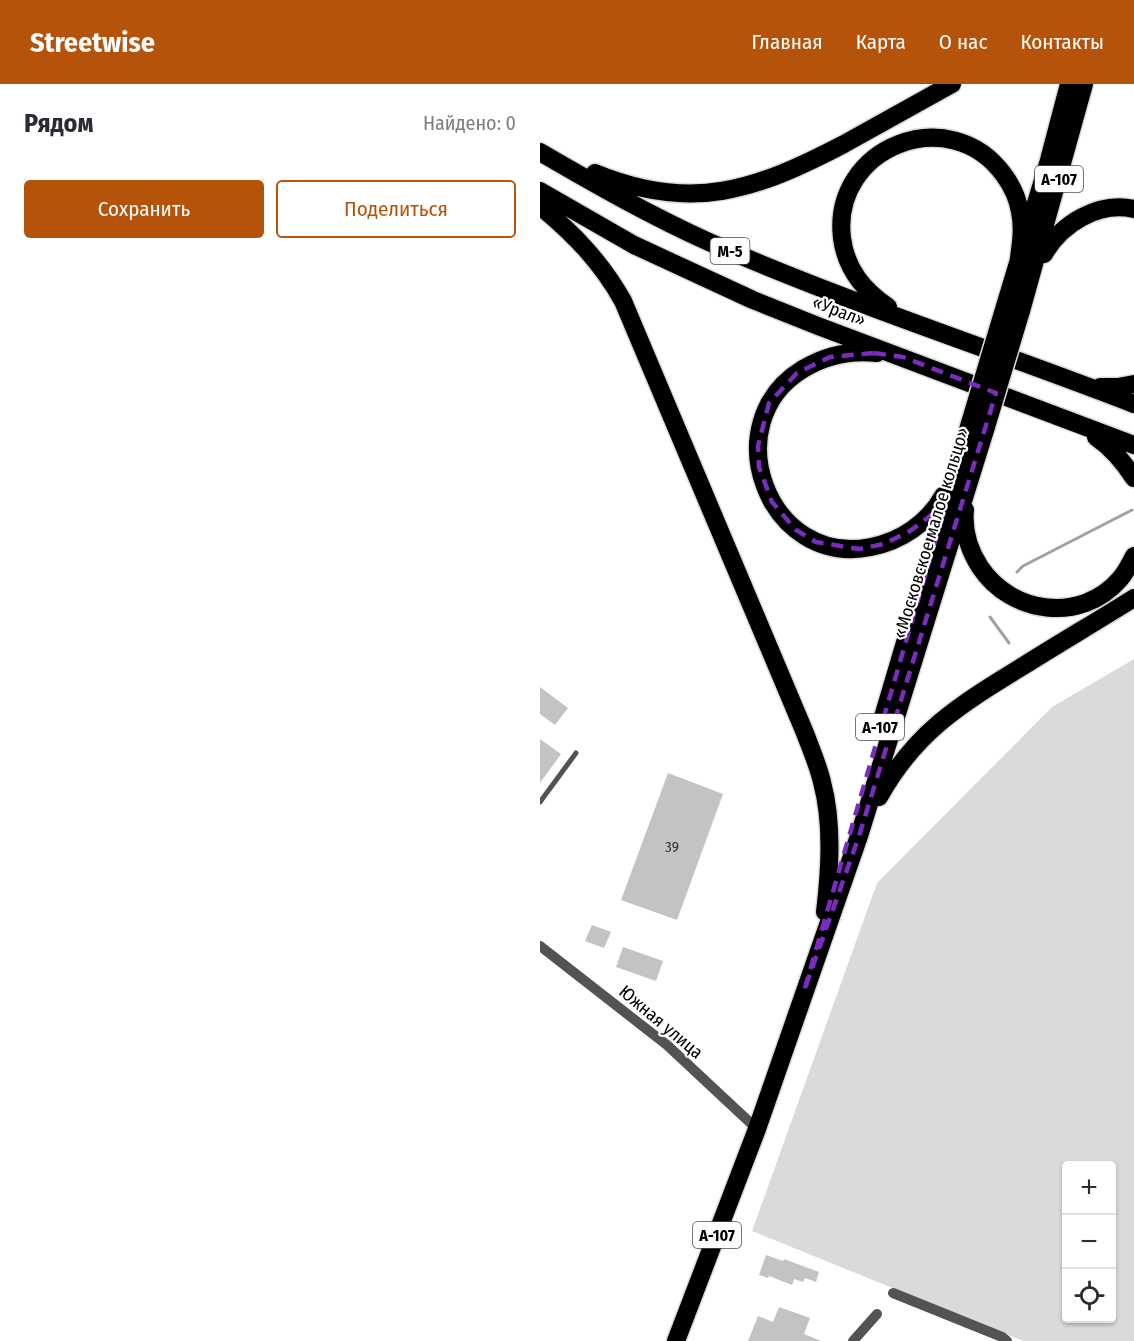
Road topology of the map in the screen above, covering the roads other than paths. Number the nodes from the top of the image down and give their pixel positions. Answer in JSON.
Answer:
{"nodes":[{"id":1,"x":952,"y":84,"type":"edge"},
{"id":2,"x":1069,"y":84,"type":"edge"},
{"id":3,"x":1084,"y":84,"type":"edge"},
{"id":4,"x":540,"y":151,"type":"edge"},
{"id":5,"x":540,"y":190,"type":"edge"},
{"id":6,"x":540,"y":206,"type":"edge"},
{"id":7,"x":1134,"y":209,"type":"edge"},
{"id":8,"x":1025,"y":270,"type":"junction"},
{"id":9,"x":929,"y":329,"type":"junction"},
{"id":10,"x":903,"y":357,"type":"junction"},
{"id":11,"x":1134,"y":384,"type":"edge"},
{"id":12,"x":1089,"y":387,"type":"junction"},
{"id":13,"x":1134,"y":404,"type":"edge"},
{"id":14,"x":1077,"y":423,"type":"junction"},
{"id":15,"x":1134,"y":445,"type":"edge"},
{"id":16,"x":965,"y":468,"type":"junction"},
{"id":17,"x":1134,"y":478,"type":"edge"},
{"id":18,"x":1134,"y":556,"type":"edge"},
{"id":19,"x":1134,"y":598,"type":"edge"},
{"id":20,"x":576,"y":753,"type":"dead end"},
{"id":21,"x":540,"y":802,"type":"edge"},
{"id":22,"x":859,"y":836,"type":"junction"},
{"id":23,"x":824,"y":921,"type":"junction"},
{"id":24,"x":540,"y":946,"type":"edge"},
{"id":25,"x":804,"y":991,"type":"junction"},
{"id":26,"x":757,"y":1129,"type":"junction"},
{"id":27,"x":893,"y":1293,"type":"dead end"},
{"id":28,"x":877,"y":1314,"type":"dead end"},
{"id":29,"x":676,"y":1341,"type":"edge"},
{"id":30,"x":854,"y":1341,"type":"edge"},
{"id":31,"x":1007,"y":1341,"type":"edge"}],
"edges":[{"from":1,"to":4,"type":"highway"},
{"from":2,"to":8,"type":"highway","name":"«Московское малое кольцо»","number":"А-107"},
{"from":3,"to":8,"type":"highway","name":"«Московское малое кольцо»","number":"А-107"},
{"from":4,"to":9,"type":"highway","name":"«Урал»","number":"М-5"},
{"from":5,"to":10,"type":"highway","name":"«Урал»","number":"М-5"},
{"from":6,"to":23,"type":"highway"},
{"from":7,"to":8,"type":"highway"},
{"from":8,"to":9,"type":"highway"},
{"from":8,"to":16,"type":"highway","name":"«Московское малое кольцо»","number":"А-107","bridge":true},
{"from":9,"to":12,"type":"highway","name":"«Урал»","number":"М-5"},
{"from":10,"to":14,"type":"highway","name":"«Урал»","number":"М-5"},
{"from":10,"to":16,"type":"highway"},
{"from":11,"to":12,"type":"highway"},
{"from":12,"to":13,"type":"highway","name":"«Урал»","number":"М-5"},
{"from":14,"to":15,"type":"highway","name":"«Урал»","number":"М-5"},
{"from":14,"to":17,"type":"highway"},
{"from":16,"to":18,"type":"highway"},
{"from":16,"to":22,"type":"highway","name":"«Московское малое кольцо»","number":"А-107"},
{"from":16,"to":23,"type":"highway","name":"«Московское малое кольцо»","number":"А-107"},
{"from":19,"to":22,"type":"highway"},
{"from":20,"to":21,"type":"lane"},
{"from":22,"to":25,"type":"highway","name":"«Московское малое кольцо»","number":"А-107"},
{"from":23,"to":25,"type":"highway","name":"«Московское малое кольцо»","number":"А-107"},
{"from":24,"to":26,"type":"street","name":"Южная улица"},
{"from":25,"to":26,"type":"highway","name":"«Московское малое кольцо»","number":"А-107"},
{"from":26,"to":29,"type":"highway","name":"«Московское малое кольцо»","number":"А-107"},
{"from":27,"to":31,"type":"street"},
{"from":28,"to":30,"type":"street"}]}
